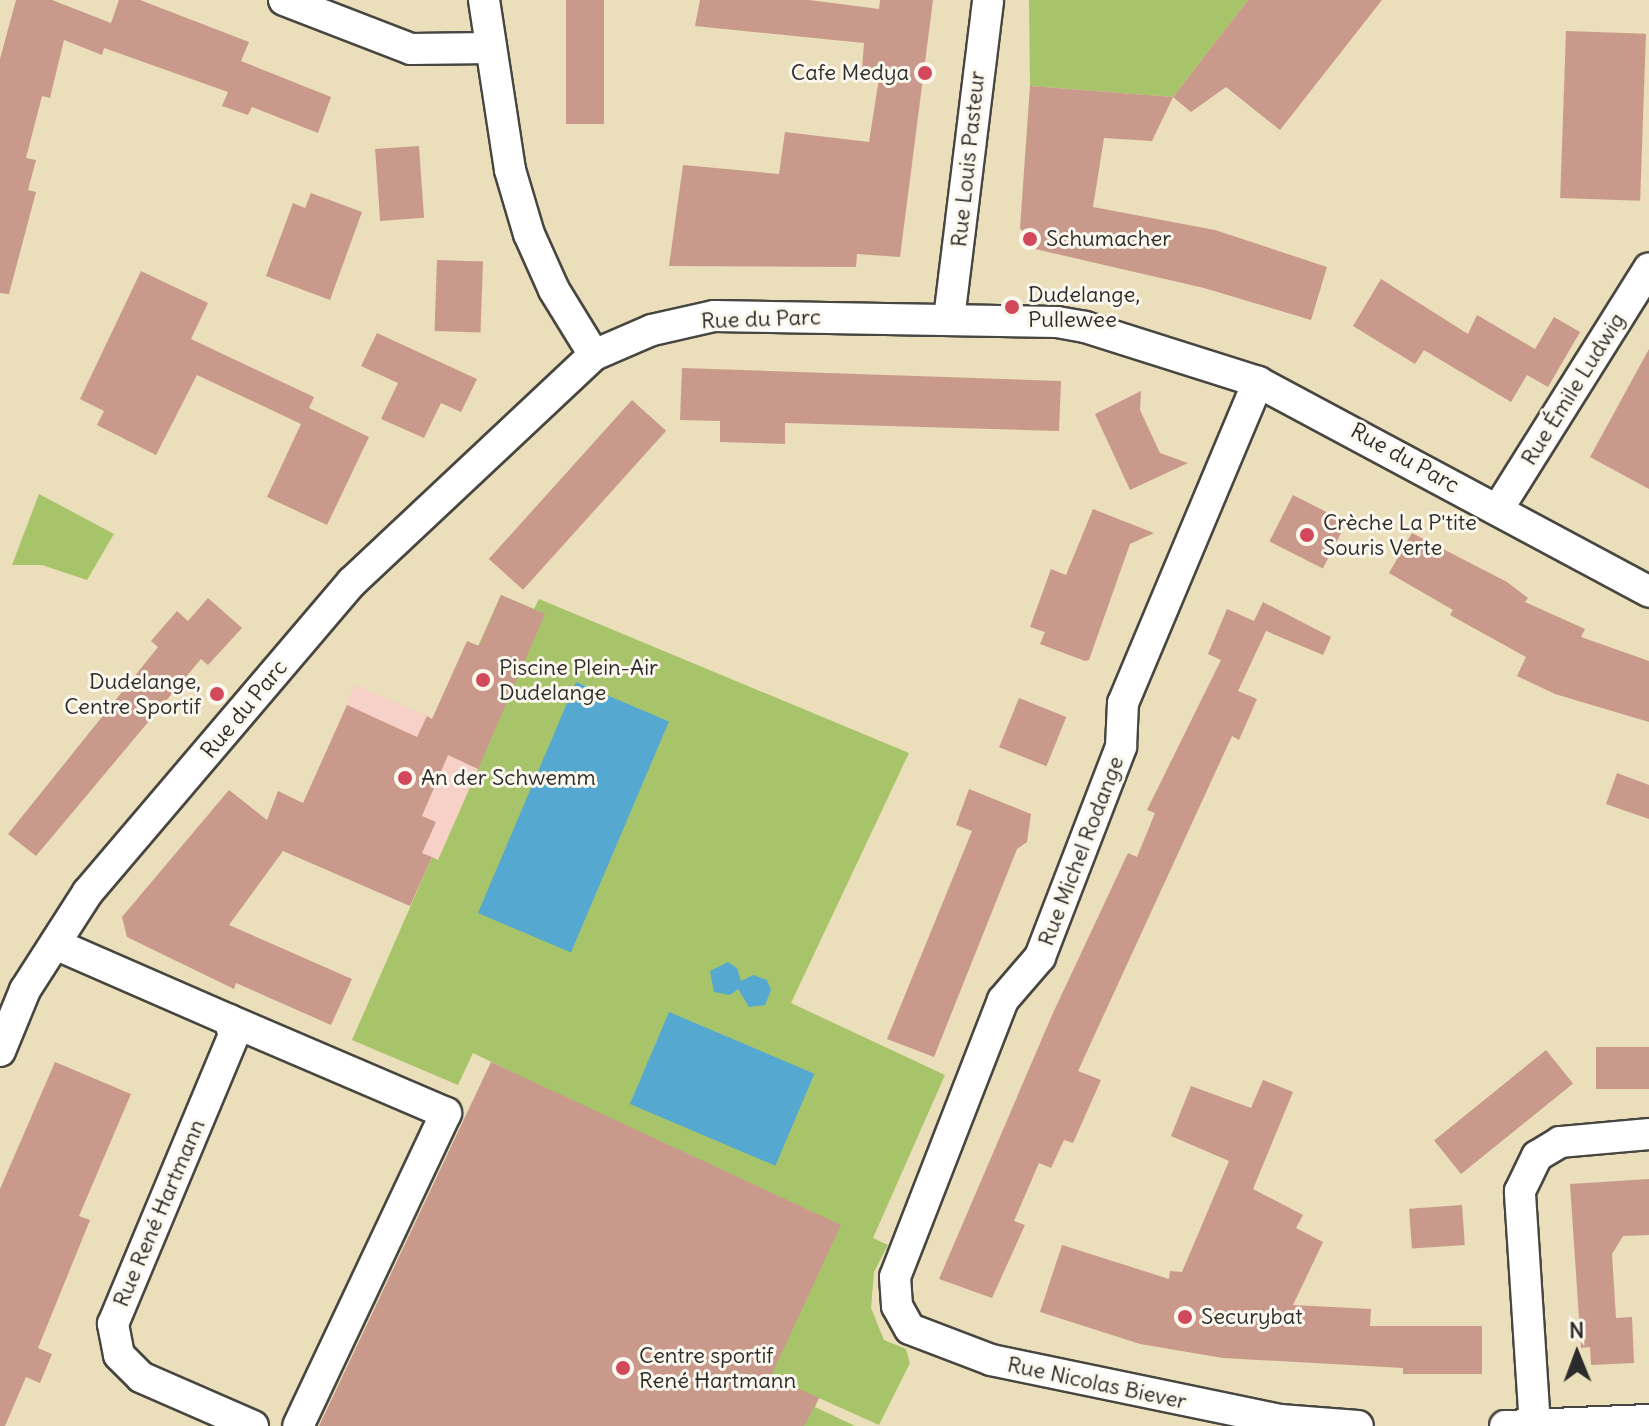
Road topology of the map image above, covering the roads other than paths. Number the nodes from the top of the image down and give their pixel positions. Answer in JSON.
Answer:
{"nodes":[{"id":1,"x":284,"y":0,"type":"edge"},
{"id":2,"x":484,"y":0,"type":"edge"},
{"id":3,"x":988,"y":0,"type":"edge"},
{"id":4,"x":491,"y":48,"type":"junction"},
{"id":5,"x":1649,"y":268,"type":"edge"},
{"id":6,"x":949,"y":319,"type":"junction"},
{"id":7,"x":594,"y":355,"type":"junction"},
{"id":8,"x":1258,"y":382,"type":"junction"},
{"id":9,"x":1498,"y":509,"type":"junction"},
{"id":10,"x":1649,"y":592,"type":"edge"},
{"id":11,"x":55,"y":944,"type":"junction"},
{"id":12,"x":13,"y":984,"type":"edge"},
{"id":13,"x":229,"y":1020,"type":"junction"},
{"id":14,"x":0,"y":1051,"type":"edge"},
{"id":15,"x":1649,"y":1134,"type":"edge"},
{"id":16,"x":934,"y":1342,"type":"joint"},
{"id":17,"x":1649,"y":1420,"type":"edge"},
{"id":18,"x":253,"y":1426,"type":"edge"},
{"id":19,"x":298,"y":1426,"type":"edge"},
{"id":20,"x":1358,"y":1426,"type":"edge"},
{"id":21,"x":1505,"y":1426,"type":"edge"},
{"id":22,"x":1535,"y":1426,"type":"edge"}],
"edges":[{"from":1,"to":4,"type":"street"},
{"from":2,"to":4,"type":"street"},
{"from":3,"to":6,"type":"street","name":"Rue Louis Pasteur"},
{"from":4,"to":7,"type":"street"},
{"from":5,"to":9,"type":"street","name":"Rue Émile Ludwig"},
{"from":6,"to":7,"type":"street","name":"Rue du Parc"},
{"from":6,"to":8,"type":"street","name":"Rue du Parc"},
{"from":7,"to":11,"type":"street","name":"Rue du Parc"},
{"from":8,"to":9,"type":"street","name":"Rue du Parc"},
{"from":8,"to":16,"type":"street","name":"Rue Michel Rodange"},
{"from":9,"to":10,"type":"street","name":"Rue du Parc"},
{"from":11,"to":12,"type":"street","name":"Rue du Parc"},
{"from":11,"to":13,"type":"street"},
{"from":12,"to":14,"type":"street","name":"Rue du Parc"},
{"from":13,"to":18,"type":"street","name":"Rue René Hartmann"},
{"from":13,"to":19,"type":"street"},
{"from":15,"to":22,"type":"street"},
{"from":16,"to":20,"type":"street","name":"Rue Nicolas Biever"},
{"from":17,"to":22,"type":"street"},
{"from":21,"to":22,"type":"street"}]}
